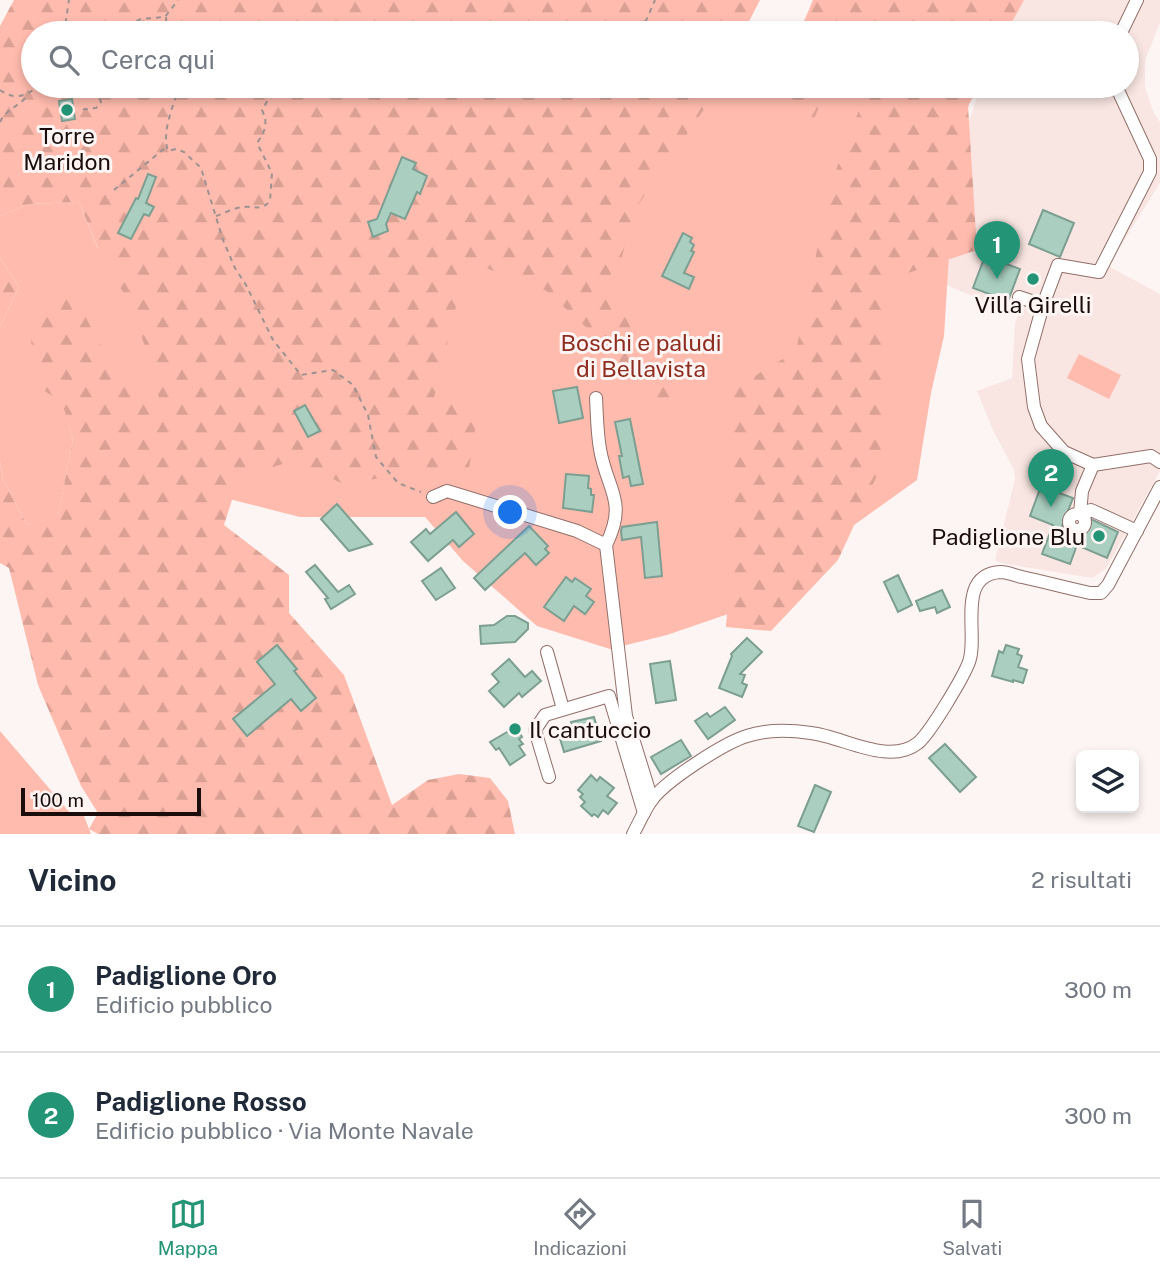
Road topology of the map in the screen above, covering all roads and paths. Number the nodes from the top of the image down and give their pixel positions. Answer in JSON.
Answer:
{"nodes":[{"id":1,"x":69,"y":0,"type":"edge"},
{"id":2,"x":178,"y":0,"type":"edge"},
{"id":3,"x":655,"y":0,"type":"edge"},
{"id":4,"x":1137,"y":0,"type":"edge"},
{"id":5,"x":165,"y":17,"type":"junction"},
{"id":6,"x":66,"y":21,"type":"edge"},
{"id":7,"x":136,"y":21,"type":"edge"},
{"id":8,"x":166,"y":21,"type":"edge"},
{"id":9,"x":646,"y":21,"type":"edge"},
{"id":10,"x":1127,"y":21,"type":"edge"},
{"id":11,"x":0,"y":90,"type":"edge"},
{"id":12,"x":21,"y":96,"type":"edge"},
{"id":13,"x":26,"y":98,"type":"edge"},
{"id":14,"x":99,"y":98,"type":"edge"},
{"id":15,"x":175,"y":98,"type":"edge"},
{"id":16,"x":269,"y":98,"type":"edge"},
{"id":17,"x":1122,"y":98,"type":"edge"},
{"id":18,"x":78,"y":110,"type":"dead end"},
{"id":19,"x":0,"y":122,"type":"edge"},
{"id":20,"x":166,"y":148,"type":"junction"},
{"id":21,"x":114,"y":190,"type":"dead end"},
{"id":22,"x":215,"y":216,"type":"junction"},
{"id":23,"x":1019,"y":297,"type":"dead end"},
{"id":24,"x":1043,"y":304,"type":"junction"},
{"id":25,"x":596,"y":398,"type":"dead end"},
{"id":26,"x":1160,"y":462,"type":"edge"},
{"id":27,"x":1093,"y":465,"type":"junction"},
{"id":28,"x":1160,"y":487,"type":"edge"},
{"id":29,"x":433,"y":497,"type":"joint"},
{"id":30,"x":1137,"y":530,"type":"junction"},
{"id":31,"x":606,"y":545,"type":"junction"},
{"id":32,"x":547,"y":652,"type":"dead end"},
{"id":33,"x":563,"y":709,"type":"junction"},
{"id":34,"x":549,"y":777,"type":"dead end"},
{"id":35,"x":652,"y":800,"type":"junction"},
{"id":36,"x":644,"y":813,"type":"junction"},
{"id":37,"x":633,"y":834,"type":"edge"}],
"edges":[{"from":1,"to":6,"type":"path"},
{"from":2,"to":5,"type":"path"},
{"from":3,"to":9,"type":"path"},
{"from":4,"to":10,"type":"street"},
{"from":5,"to":7,"type":"path"},
{"from":5,"to":8,"type":"path"},
{"from":11,"to":12,"type":"path"},
{"from":13,"to":19,"type":"path"},
{"from":14,"to":18,"type":"path"},
{"from":15,"to":20,"type":"path"},
{"from":16,"to":22,"type":"path"},
{"from":17,"to":24,"type":"street"},
{"from":20,"to":21,"type":"path"},
{"from":20,"to":22,"type":"path"},
{"from":22,"to":29,"type":"path"},
{"from":23,"to":24,"type":"street"},
{"from":24,"to":27,"type":"street"},
{"from":25,"to":31,"type":"street"},
{"from":26,"to":27,"type":"street"},
{"from":27,"to":30,"type":"street"},
{"from":28,"to":30,"type":"street"},
{"from":29,"to":31,"type":"street"},
{"from":30,"to":35,"type":"street"},
{"from":31,"to":35,"type":"street"},
{"from":32,"to":33,"type":"street"},
{"from":33,"to":34,"type":"street"},
{"from":33,"to":36,"type":"street"},
{"from":35,"to":36,"type":"street"},
{"from":36,"to":37,"type":"street"}]}
